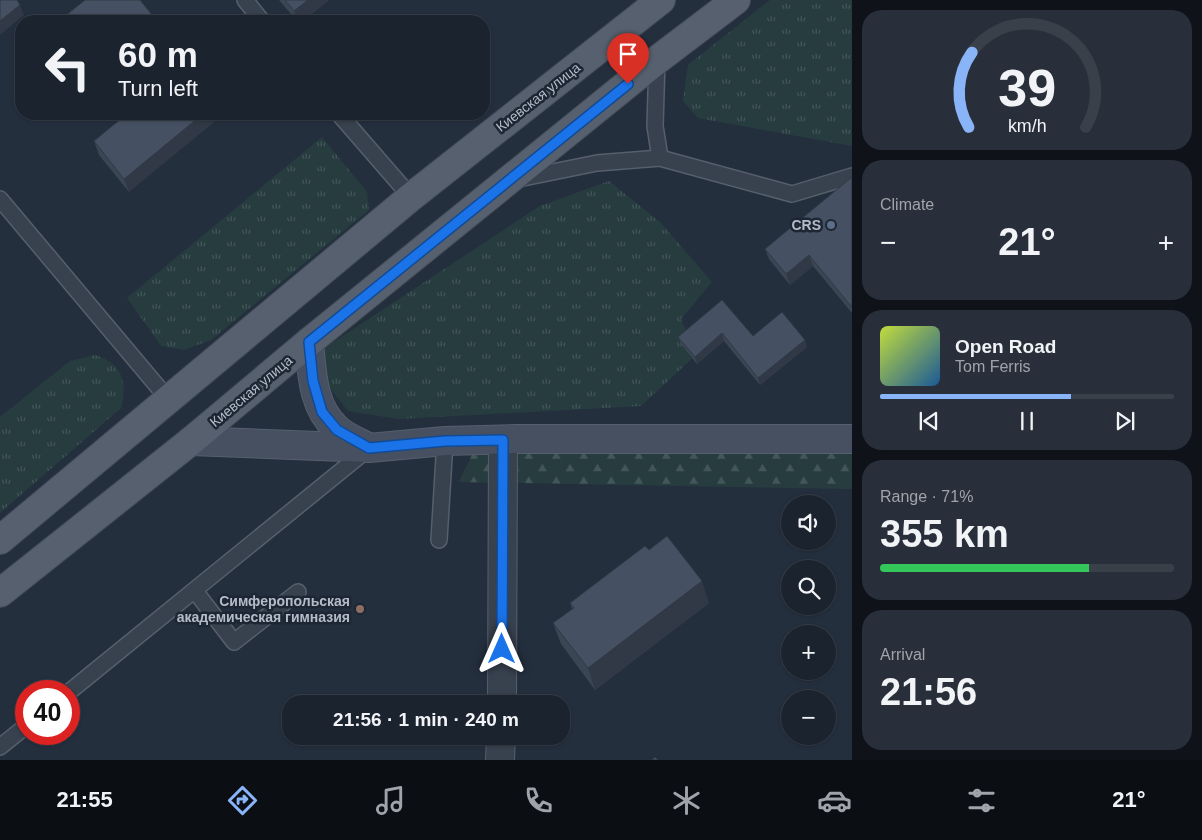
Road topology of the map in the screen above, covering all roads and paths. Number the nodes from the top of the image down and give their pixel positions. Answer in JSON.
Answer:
{"nodes":[{"id":1,"x":245,"y":0,"type":"edge"},
{"id":2,"x":661,"y":0,"type":"edge"},
{"id":3,"x":736,"y":0,"type":"edge"},
{"id":4,"x":257,"y":15,"type":"edge"},
{"id":5,"x":657,"y":60,"type":"junction"},
{"id":6,"x":344,"y":120,"type":"edge"},
{"id":7,"x":660,"y":158,"type":"junction"},
{"id":8,"x":852,"y":176,"type":"edge"},
{"id":9,"x":509,"y":181,"type":"junction"},
{"id":10,"x":411,"y":197,"type":"junction"},
{"id":11,"x":0,"y":199,"type":"edge"},
{"id":12,"x":309,"y":342,"type":"junction"},
{"id":13,"x":169,"y":400,"type":"junction"},
{"id":14,"x":852,"y":439,"type":"edge"},
{"id":15,"x":503,"y":440,"type":"junction"},
{"id":16,"x":192,"y":441,"type":"junction"},
{"id":17,"x":445,"y":441,"type":"junction"},
{"id":18,"x":369,"y":448,"type":"junction"},
{"id":19,"x":0,"y":540,"type":"edge"},
{"id":20,"x":439,"y":540,"type":"dead end"},
{"id":21,"x":195,"y":591,"type":"junction"},
{"id":22,"x":298,"y":592,"type":"dead end"},
{"id":23,"x":0,"y":593,"type":"edge"},
{"id":24,"x":80,"y":683,"type":"edge"},
{"id":25,"x":502,"y":695,"type":"edge"},
{"id":26,"x":15,"y":735,"type":"edge"},
{"id":27,"x":501,"y":745,"type":"edge"},
{"id":28,"x":0,"y":747,"type":"edge"},
{"id":29,"x":500,"y":760,"type":"edge"}],
"edges":[{"from":1,"to":4,"type":"lane"},
{"from":2,"to":10,"type":"main road","name":"Киевская улица"},
{"from":3,"to":5,"type":"main road","name":"Киевская улица"},
{"from":5,"to":7,"type":"lane"},
{"from":5,"to":9,"type":"main road","name":"Киевская улица"},
{"from":6,"to":10,"type":"lane"},
{"from":7,"to":8,"type":"lane"},
{"from":7,"to":9,"type":"lane"},
{"from":9,"to":12,"type":"main road","name":"Киевская улица"},
{"from":10,"to":13,"type":"main road","name":"Киевская улица"},
{"from":11,"to":13,"type":"lane"},
{"from":12,"to":16,"type":"main road","name":"Киевская улица"},
{"from":12,"to":18,"type":"main road"},
{"from":13,"to":19,"type":"main road","name":"Киевская улица"},
{"from":14,"to":15,"type":"main road"},
{"from":15,"to":17,"type":"main road"},
{"from":15,"to":25,"type":"street"},
{"from":16,"to":18,"type":"main road"},
{"from":16,"to":23,"type":"main road","name":"Киевская улица"},
{"from":17,"to":18,"type":"main road"},
{"from":17,"to":20,"type":"lane"},
{"from":18,"to":21,"type":"lane"},
{"from":21,"to":22,"type":"lane"},
{"from":21,"to":24,"type":"lane"},
{"from":26,"to":28,"type":"lane"},
{"from":27,"to":29,"type":"street"}]}
